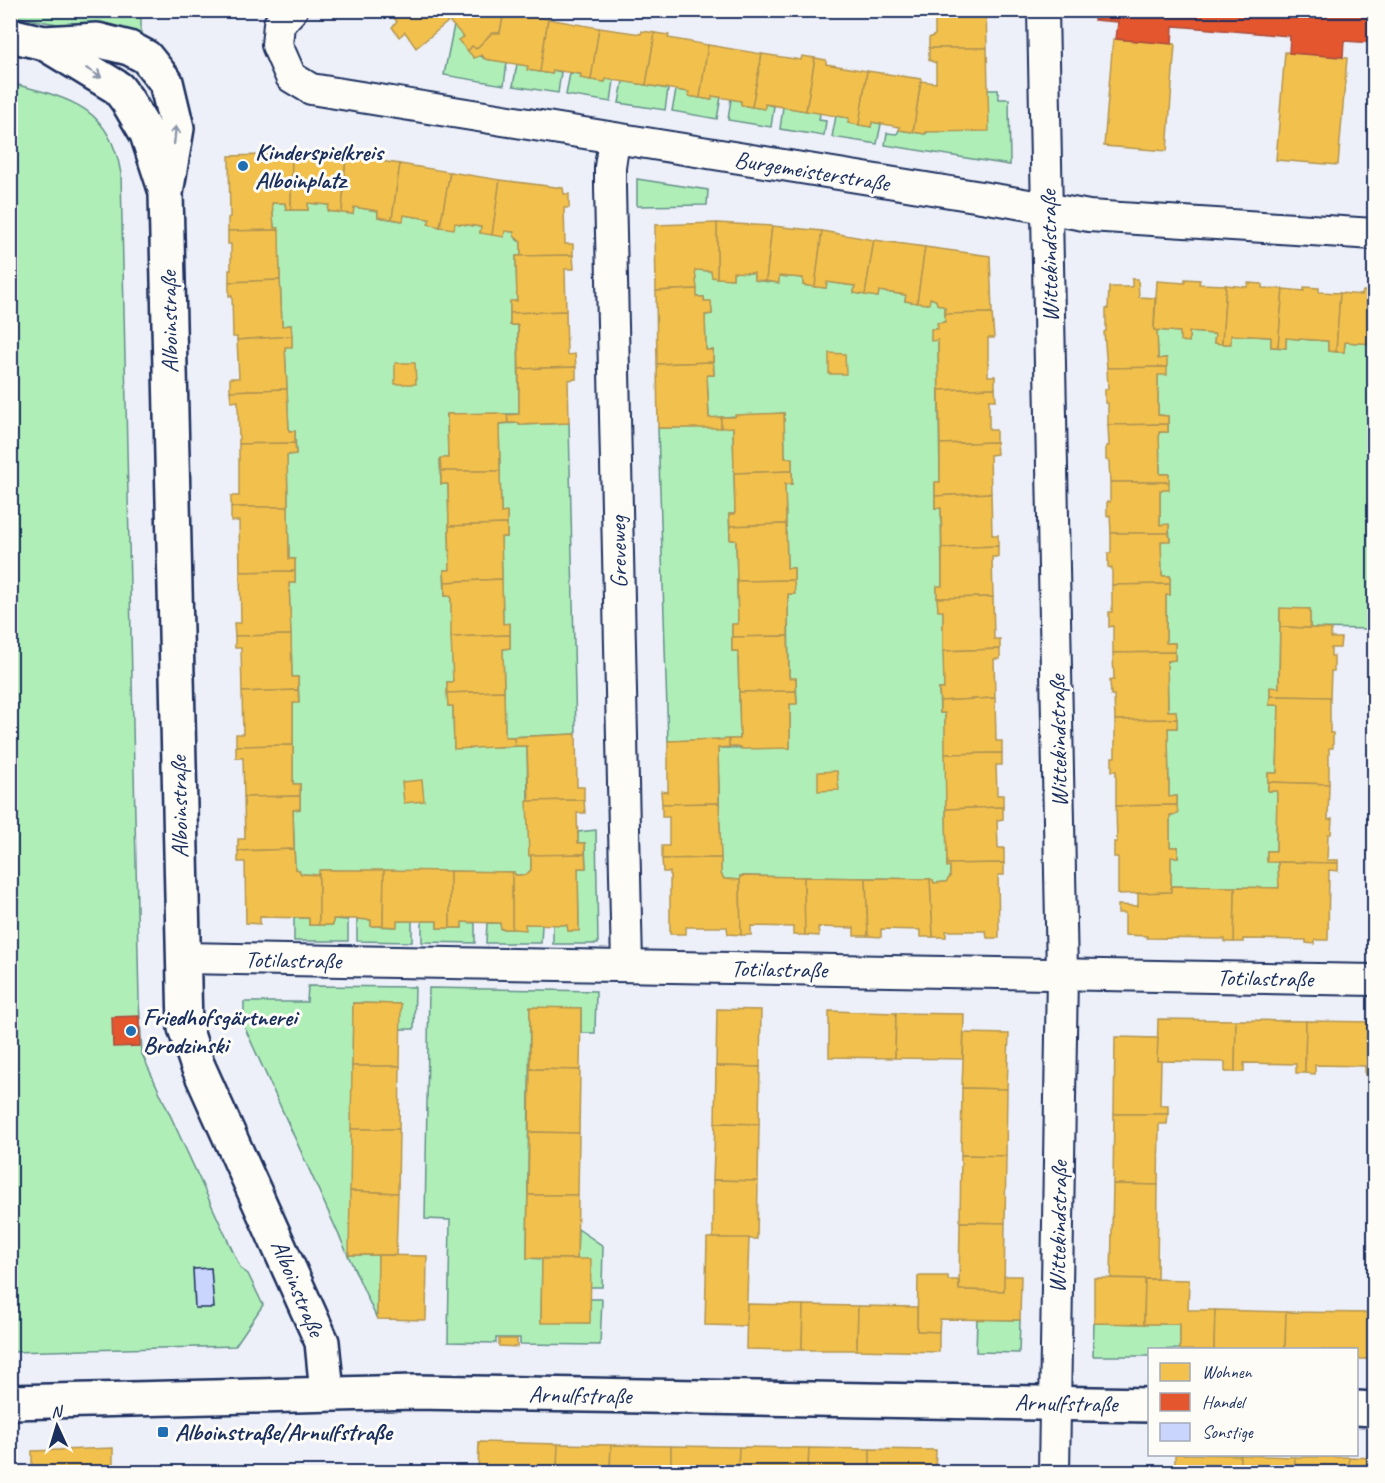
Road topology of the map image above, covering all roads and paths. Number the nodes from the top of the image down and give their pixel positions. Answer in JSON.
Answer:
{"nodes":[{"id":1,"x":292,"y":10,"type":"edge"},
{"id":2,"x":1043,"y":10,"type":"edge"},
{"id":3,"x":10,"y":35,"type":"edge"},
{"id":4,"x":44,"y":43,"type":"junction"},
{"id":5,"x":614,"y":139,"type":"junction"},
{"id":6,"x":166,"y":193,"type":"junction"},
{"id":7,"x":1048,"y":210,"type":"junction"},
{"id":8,"x":1374,"y":234,"type":"edge"},
{"id":9,"x":183,"y":958,"type":"junction"},
{"id":10,"x":627,"y":966,"type":"junction"},
{"id":11,"x":1062,"y":974,"type":"junction"},
{"id":12,"x":1374,"y":980,"type":"edge"},
{"id":13,"x":327,"y":1393,"type":"junction"},
{"id":14,"x":10,"y":1402,"type":"edge"},
{"id":15,"x":1055,"y":1403,"type":"junction"},
{"id":16,"x":1148,"y":1405,"type":"edge"},
{"id":17,"x":1358,"y":1408,"type":"edge"},
{"id":18,"x":1374,"y":1408,"type":"edge"},
{"id":19,"x":1054,"y":1473,"type":"edge"}],
"edges":[{"from":1,"to":5,"type":"street","name":"Burgemeisterstraße"},
{"from":2,"to":7,"type":"street","name":"Wittekindstraße"},
{"from":3,"to":4,"type":"street"},
{"from":4,"to":6,"type":"street","one_way":true},
{"from":6,"to":4,"type":"street","one_way":true},
{"from":5,"to":7,"type":"street","name":"Burgemeisterstraße"},
{"from":5,"to":10,"type":"street","name":"Greveweg"},
{"from":6,"to":9,"type":"street","name":"Alboinstraße"},
{"from":7,"to":8,"type":"street","name":"Burgemeisterstraße"},
{"from":7,"to":11,"type":"street","name":"Wittekindstraße"},
{"from":9,"to":10,"type":"street","name":"Totilastraße"},
{"from":9,"to":13,"type":"street","name":"Alboinstraße"},
{"from":10,"to":11,"type":"street","name":"Totilastraße"},
{"from":11,"to":12,"type":"street","name":"Totilastraße"},
{"from":11,"to":15,"type":"street","name":"Wittekindstraße"},
{"from":13,"to":14,"type":"street","name":"Arnulfstraße"},
{"from":13,"to":15,"type":"street","name":"Arnulfstraße"},
{"from":15,"to":16,"type":"street","name":"Arnulfstraße"},
{"from":15,"to":19,"type":"street","name":"Wittekindstraße"},
{"from":17,"to":18,"type":"street"}]}
